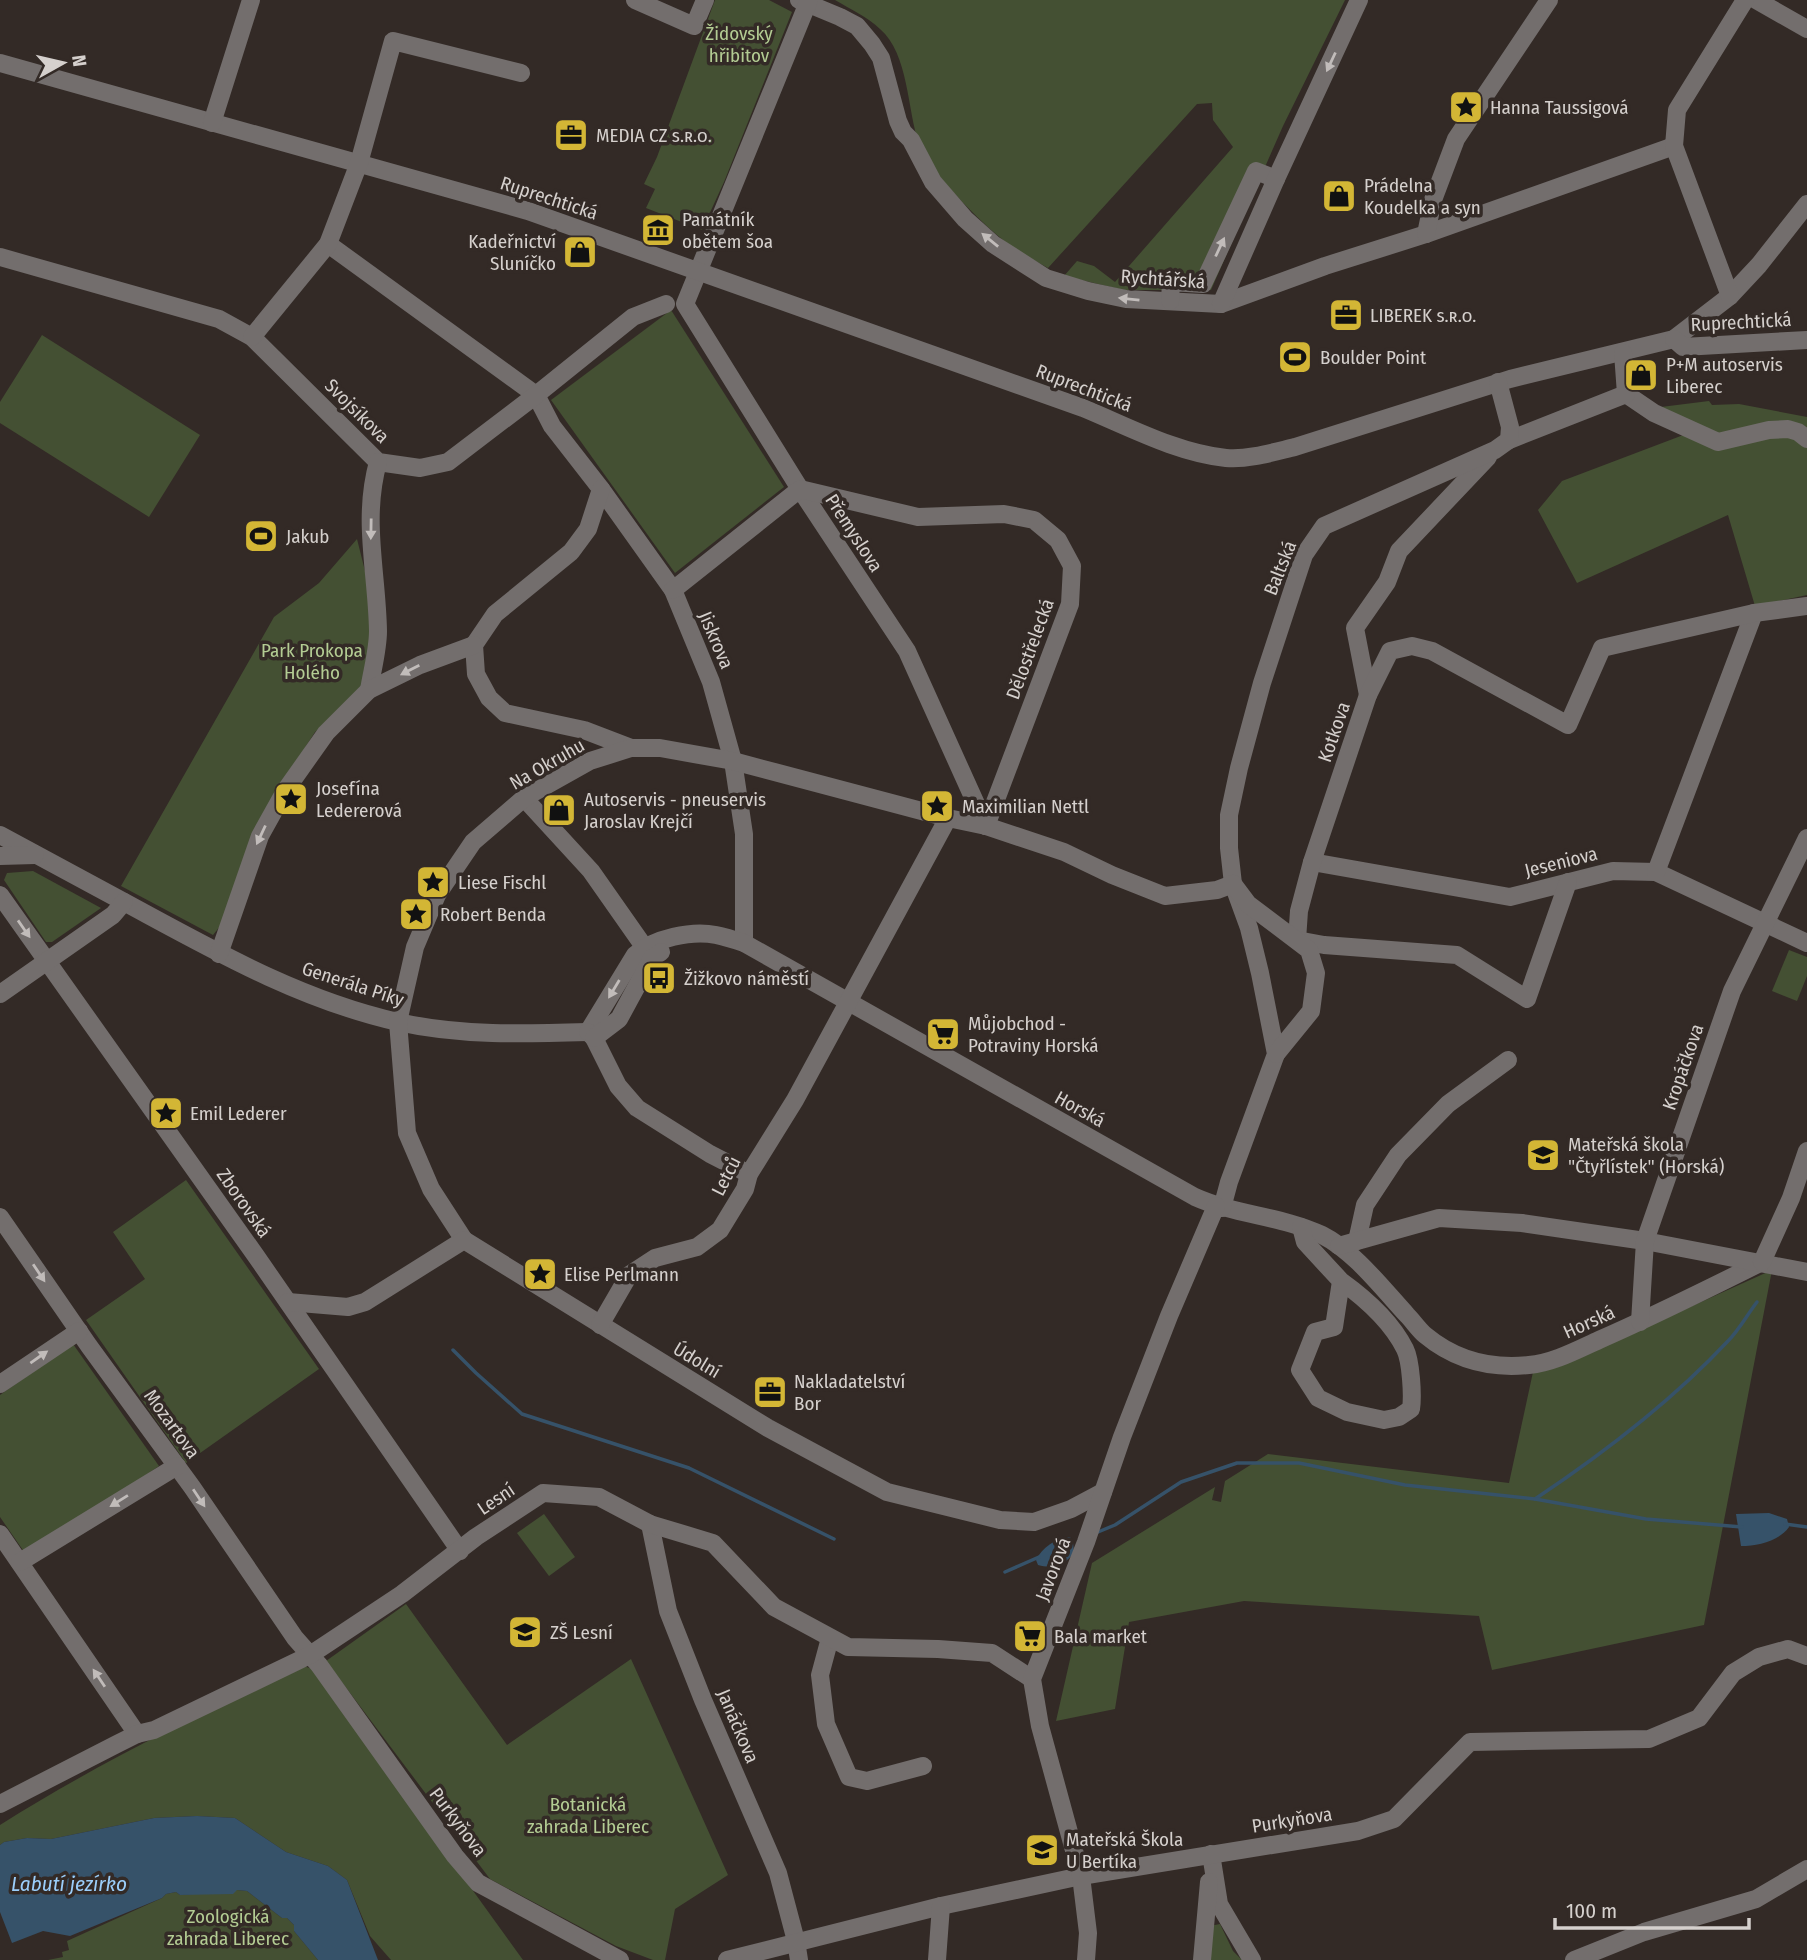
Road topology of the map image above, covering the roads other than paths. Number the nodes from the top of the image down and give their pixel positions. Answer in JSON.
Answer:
{"nodes":[{"id":1,"x":251,"y":0,"type":"edge"},
{"id":2,"x":635,"y":0,"type":"edge"},
{"id":3,"x":705,"y":0,"type":"edge"},
{"id":4,"x":1359,"y":0,"type":"edge"},
{"id":5,"x":1549,"y":0,"type":"edge"},
{"id":6,"x":1745,"y":0,"type":"edge"},
{"id":7,"x":1756,"y":0,"type":"edge"},
{"id":8,"x":805,"y":1,"type":"edge"},
{"id":9,"x":1807,"y":29,"type":"edge"},
{"id":10,"x":0,"y":63,"type":"edge"},
{"id":11,"x":520,"y":73,"type":"dead end"},
{"id":12,"x":212,"y":123,"type":"junction"},
{"id":13,"x":1674,"y":146,"type":"junction"},
{"id":14,"x":359,"y":163,"type":"junction"},
{"id":15,"x":1276,"y":179,"type":"junction"},
{"id":16,"x":1807,"y":204,"type":"edge"},
{"id":17,"x":1426,"y":234,"type":"junction"},
{"id":18,"x":328,"y":244,"type":"junction"},
{"id":19,"x":0,"y":257,"type":"edge"},
{"id":20,"x":697,"y":271,"type":"junction"},
{"id":21,"x":1730,"y":296,"type":"junction"},
{"id":22,"x":1170,"y":301,"type":"junction"},
{"id":23,"x":666,"y":304,"type":"dead end"},
{"id":24,"x":1221,"y":304,"type":"junction"},
{"id":25,"x":251,"y":337,"type":"junction"},
{"id":26,"x":1674,"y":339,"type":"junction"},
{"id":27,"x":1807,"y":340,"type":"edge"},
{"id":28,"x":1623,"y":353,"type":"junction"},
{"id":29,"x":1499,"y":382,"type":"junction"},
{"id":30,"x":1626,"y":394,"type":"junction"},
{"id":31,"x":536,"y":395,"type":"junction"},
{"id":32,"x":1807,"y":439,"type":"edge"},
{"id":33,"x":1502,"y":445,"type":"junction"},
{"id":34,"x":378,"y":462,"type":"junction"},
{"id":35,"x":601,"y":489,"type":"junction"},
{"id":36,"x":800,"y":489,"type":"junction"},
{"id":37,"x":673,"y":590,"type":"junction"},
{"id":38,"x":1807,"y":606,"type":"edge"},
{"id":39,"x":1754,"y":614,"type":"junction"},
{"id":40,"x":474,"y":645,"type":"junction"},
{"id":41,"x":369,"y":690,"type":"junction"},
{"id":42,"x":1368,"y":695,"type":"junction"},
{"id":43,"x":631,"y":748,"type":"junction"},
{"id":44,"x":733,"y":761,"type":"junction"},
{"id":45,"x":524,"y":798,"type":"junction"},
{"id":46,"x":948,"y":818,"type":"junction"},
{"id":47,"x":986,"y":826,"type":"junction"},
{"id":48,"x":0,"y":835,"type":"edge"},
{"id":49,"x":1807,"y":838,"type":"edge"},
{"id":50,"x":35,"y":855,"type":"junction"},
{"id":51,"x":0,"y":856,"type":"edge"},
{"id":52,"x":1312,"y":862,"type":"junction"},
{"id":53,"x":1656,"y":872,"type":"junction"},
{"id":54,"x":1568,"y":882,"type":"junction"},
{"id":55,"x":1233,"y":884,"type":"junction"},
{"id":56,"x":0,"y":895,"type":"edge"},
{"id":57,"x":124,"y":902,"type":"junction"},
{"id":58,"x":1766,"y":923,"type":"junction"},
{"id":59,"x":1297,"y":940,"type":"junction"},
{"id":60,"x":744,"y":943,"type":"junction"},
{"id":61,"x":1807,"y":943,"type":"edge"},
{"id":62,"x":648,"y":953,"type":"junction"},
{"id":63,"x":219,"y":954,"type":"junction"},
{"id":64,"x":47,"y":962,"type":"junction"},
{"id":65,"x":0,"y":994,"type":"edge"},
{"id":66,"x":849,"y":1003,"type":"junction"},
{"id":67,"x":398,"y":1022,"type":"junction"},
{"id":68,"x":591,"y":1035,"type":"junction"},
{"id":69,"x":1276,"y":1054,"type":"junction"},
{"id":70,"x":1508,"y":1060,"type":"dead end"},
{"id":71,"x":1807,"y":1151,"type":"edge"},
{"id":72,"x":749,"y":1174,"type":"junction"},
{"id":73,"x":1219,"y":1207,"type":"junction"},
{"id":74,"x":0,"y":1217,"type":"edge"},
{"id":75,"x":1301,"y":1227,"type":"junction"},
{"id":76,"x":464,"y":1240,"type":"junction"},
{"id":77,"x":1645,"y":1241,"type":"junction"},
{"id":78,"x":1348,"y":1244,"type":"junction"},
{"id":79,"x":1762,"y":1262,"type":"junction"},
{"id":80,"x":1807,"y":1272,"type":"edge"},
{"id":81,"x":1341,"y":1281,"type":"junction"},
{"id":82,"x":288,"y":1302,"type":"junction"},
{"id":83,"x":1640,"y":1322,"type":"junction"},
{"id":84,"x":600,"y":1325,"type":"junction"},
{"id":85,"x":79,"y":1331,"type":"junction"},
{"id":86,"x":0,"y":1384,"type":"edge"},
{"id":87,"x":177,"y":1466,"type":"junction"},
{"id":88,"x":1104,"y":1492,"type":"junction"},
{"id":89,"x":650,"y":1524,"type":"junction"},
{"id":90,"x":0,"y":1534,"type":"edge"},
{"id":91,"x":460,"y":1551,"type":"junction"},
{"id":92,"x":20,"y":1562,"type":"junction"},
{"id":93,"x":830,"y":1638,"type":"junction"},
{"id":94,"x":310,"y":1656,"type":"junction"},
{"id":95,"x":1807,"y":1656,"type":"edge"},
{"id":96,"x":1032,"y":1679,"type":"junction"},
{"id":97,"x":137,"y":1734,"type":"junction"},
{"id":98,"x":923,"y":1766,"type":"dead end"},
{"id":99,"x":0,"y":1804,"type":"edge"},
{"id":100,"x":1211,"y":1854,"type":"junction"},
{"id":101,"x":1807,"y":1869,"type":"edge"},
{"id":102,"x":1082,"y":1876,"type":"junction"},
{"id":103,"x":941,"y":1906,"type":"junction"},
{"id":104,"x":796,"y":1941,"type":"junction"},
{"id":105,"x":620,"y":1960,"type":"edge"},
{"id":106,"x":727,"y":1960,"type":"edge"},
{"id":107,"x":799,"y":1960,"type":"edge"},
{"id":108,"x":937,"y":1960,"type":"edge"},
{"id":109,"x":1086,"y":1960,"type":"edge"},
{"id":110,"x":1202,"y":1960,"type":"edge"},
{"id":111,"x":1252,"y":1960,"type":"edge"},
{"id":112,"x":1574,"y":1960,"type":"edge"}],
"edges":[{"from":1,"to":12,"type":"street"},
{"from":2,"to":3,"type":"street"},
{"from":4,"to":15,"type":"street","one_way":true},
{"from":5,"to":17,"type":"street"},
{"from":6,"to":13,"type":"street"},
{"from":7,"to":9,"type":"street"},
{"from":8,"to":20,"type":"street"},
{"from":22,"to":8,"type":"street","name":"Rychtářská","one_way":true},
{"from":10,"to":12,"type":"street","name":"Ruprechtická"},
{"from":11,"to":14,"type":"street"},
{"from":12,"to":14,"type":"street","name":"Ruprechtická"},
{"from":13,"to":17,"type":"street","name":"Rychtářská"},
{"from":13,"to":21,"type":"street"},
{"from":14,"to":18,"type":"street"},
{"from":14,"to":20,"type":"street","name":"Ruprechtická"},
{"from":22,"to":15,"type":"street","one_way":true},
{"from":15,"to":24,"type":"street"},
{"from":16,"to":21,"type":"street"},
{"from":17,"to":24,"type":"street","name":"Rychtářská"},
{"from":18,"to":25,"type":"street"},
{"from":18,"to":31,"type":"street"},
{"from":19,"to":25,"type":"street","name":"Svojsíkova"},
{"from":20,"to":29,"type":"street","name":"Ruprechtická"},
{"from":20,"to":36,"type":"street","name":"Přemyslova"},
{"from":21,"to":26,"type":"street"},
{"from":22,"to":24,"type":"street","name":"Rychtářská"},
{"from":23,"to":31,"type":"street","name":"Svojsíkova"},
{"from":25,"to":34,"type":"street","name":"Svojsíkova"},
{"from":26,"to":27,"type":"street","name":"Ruprechtická"},
{"from":26,"to":28,"type":"street","name":"Ruprechtická"},
{"from":28,"to":29,"type":"street","name":"Ruprechtická"},
{"from":28,"to":30,"type":"street"},
{"from":29,"to":33,"type":"street"},
{"from":30,"to":32,"type":"street"},
{"from":30,"to":33,"type":"street","name":"Baltská"},
{"from":31,"to":34,"type":"street","name":"Svojsíkova"},
{"from":31,"to":35,"type":"street","name":"Jiskrova"},
{"from":33,"to":42,"type":"street","name":"Kotkova"},
{"from":33,"to":55,"type":"street","name":"Baltská"},
{"from":34,"to":41,"type":"street","one_way":true},
{"from":35,"to":37,"type":"street","name":"Jiskrova"},
{"from":35,"to":40,"type":"street"},
{"from":36,"to":37,"type":"street"},
{"from":36,"to":47,"type":"street","name":"Přemyslova"},
{"from":36,"to":47,"type":"street","name":"Dělostřelecká"},
{"from":37,"to":44,"type":"street","name":"Jiskrova"},
{"from":38,"to":39,"type":"street"},
{"from":39,"to":42,"type":"street"},
{"from":39,"to":53,"type":"street"},
{"from":40,"to":41,"type":"street","one_way":true},
{"from":40,"to":43,"type":"street"},
{"from":41,"to":63,"type":"street","one_way":true},
{"from":42,"to":52,"type":"street","name":"Kotkova"},
{"from":43,"to":44,"type":"street","name":"Na Okruhu"},
{"from":43,"to":45,"type":"street","name":"Na Okruhu"},
{"from":44,"to":46,"type":"street","name":"Na Okruhu"},
{"from":44,"to":60,"type":"street","name":"Jiskrova"},
{"from":45,"to":62,"type":"street"},
{"from":45,"to":67,"type":"street","name":"Na Okruhu"},
{"from":46,"to":47,"type":"street","name":"Na Okruhu"},
{"from":46,"to":66,"type":"street","name":"Letců"},
{"from":47,"to":55,"type":"street","name":"Na Okruhu"},
{"from":48,"to":50,"type":"street","name":"Generála Píky"},
{"from":49,"to":58,"type":"street","name":"Kropáčkova"},
{"from":50,"to":51,"type":"street"},
{"from":50,"to":57,"type":"street","name":"Generála Píky"},
{"from":52,"to":54,"type":"street","name":"Jeseniova"},
{"from":52,"to":59,"type":"street","name":"Kotkova"},
{"from":53,"to":54,"type":"street","name":"Jeseniova"},
{"from":53,"to":58,"type":"street","name":"Jeseniova"},
{"from":54,"to":59,"type":"street"},
{"from":55,"to":59,"type":"street"},
{"from":55,"to":69,"type":"street","name":"Baltská"},
{"from":56,"to":64,"type":"street","name":"Zborovská","one_way":true},
{"from":57,"to":63,"type":"street","name":"Generála Píky"},
{"from":57,"to":64,"type":"street"},
{"from":58,"to":61,"type":"street","name":"Jeseniova"},
{"from":58,"to":77,"type":"street","name":"Kropáčkova"},
{"from":59,"to":69,"type":"street"},
{"from":60,"to":62,"type":"street"},
{"from":60,"to":66,"type":"street"},
{"from":62,"to":68,"type":"street"},
{"from":63,"to":67,"type":"street","name":"Generála Píky"},
{"from":64,"to":65,"type":"street"},
{"from":64,"to":82,"type":"street","name":"Zborovská"},
{"from":66,"to":72,"type":"street","name":"Letců"},
{"from":66,"to":73,"type":"street","name":"Horská"},
{"from":67,"to":68,"type":"street","name":"Generála Píky"},
{"from":67,"to":76,"type":"street","name":"Na Okruhu"},
{"from":68,"to":72,"type":"street"},
{"from":69,"to":73,"type":"street"},
{"from":70,"to":78,"type":"street"},
{"from":71,"to":79,"type":"street"},
{"from":72,"to":84,"type":"street","name":"Letců"},
{"from":73,"to":75,"type":"street","name":"Horská"},
{"from":73,"to":88,"type":"street","name":"Javorová"},
{"from":74,"to":85,"type":"street","name":"Mozartova","one_way":true},
{"from":75,"to":78,"type":"street","name":"Horská"},
{"from":75,"to":81,"type":"street"},
{"from":76,"to":82,"type":"street"},
{"from":76,"to":84,"type":"street","name":"Údolní"},
{"from":77,"to":78,"type":"street"},
{"from":77,"to":79,"type":"street"},
{"from":77,"to":83,"type":"street","name":"Kropáčkova"},
{"from":78,"to":83,"type":"street","name":"Horská"},
{"from":79,"to":80,"type":"street"},
{"from":79,"to":83,"type":"street","name":"Horská"},
{"from":81,"to":81,"type":"street"},
{"from":82,"to":91,"type":"street","name":"Zborovská"},
{"from":84,"to":88,"type":"street","name":"Údolní"},
{"from":86,"to":85,"type":"street","one_way":true},
{"from":85,"to":87,"type":"street","name":"Mozartova"},
{"from":87,"to":92,"type":"street","one_way":true},
{"from":87,"to":94,"type":"street","name":"Mozartova","one_way":true},
{"from":88,"to":96,"type":"street","name":"Javorová"},
{"from":89,"to":91,"type":"street","name":"Lesní"},
{"from":89,"to":93,"type":"street","name":"Lesní"},
{"from":89,"to":104,"type":"street","name":"Janáčkova"},
{"from":90,"to":92,"type":"street"},
{"from":91,"to":94,"type":"street","name":"Lesní"},
{"from":97,"to":92,"type":"street","one_way":true},
{"from":93,"to":96,"type":"street","name":"Lesní"},
{"from":93,"to":98,"type":"street"},
{"from":94,"to":97,"type":"street","name":"Lesní"},
{"from":94,"to":105,"type":"street","name":"Purkyňova"},
{"from":95,"to":100,"type":"street","name":"Purkyňova"},
{"from":96,"to":102,"type":"street"},
{"from":97,"to":99,"type":"street","name":"Lesní"},
{"from":100,"to":102,"type":"street","name":"Purkyňova"},
{"from":100,"to":110,"type":"street"},
{"from":100,"to":111,"type":"street"},
{"from":101,"to":112,"type":"street"},
{"from":102,"to":103,"type":"street","name":"Purkyňova"},
{"from":102,"to":109,"type":"street"},
{"from":103,"to":104,"type":"street","name":"Purkyňova"},
{"from":103,"to":108,"type":"street"},
{"from":104,"to":106,"type":"street","name":"Purkyňova"},
{"from":104,"to":107,"type":"street","name":"Janáčkova"}]}
